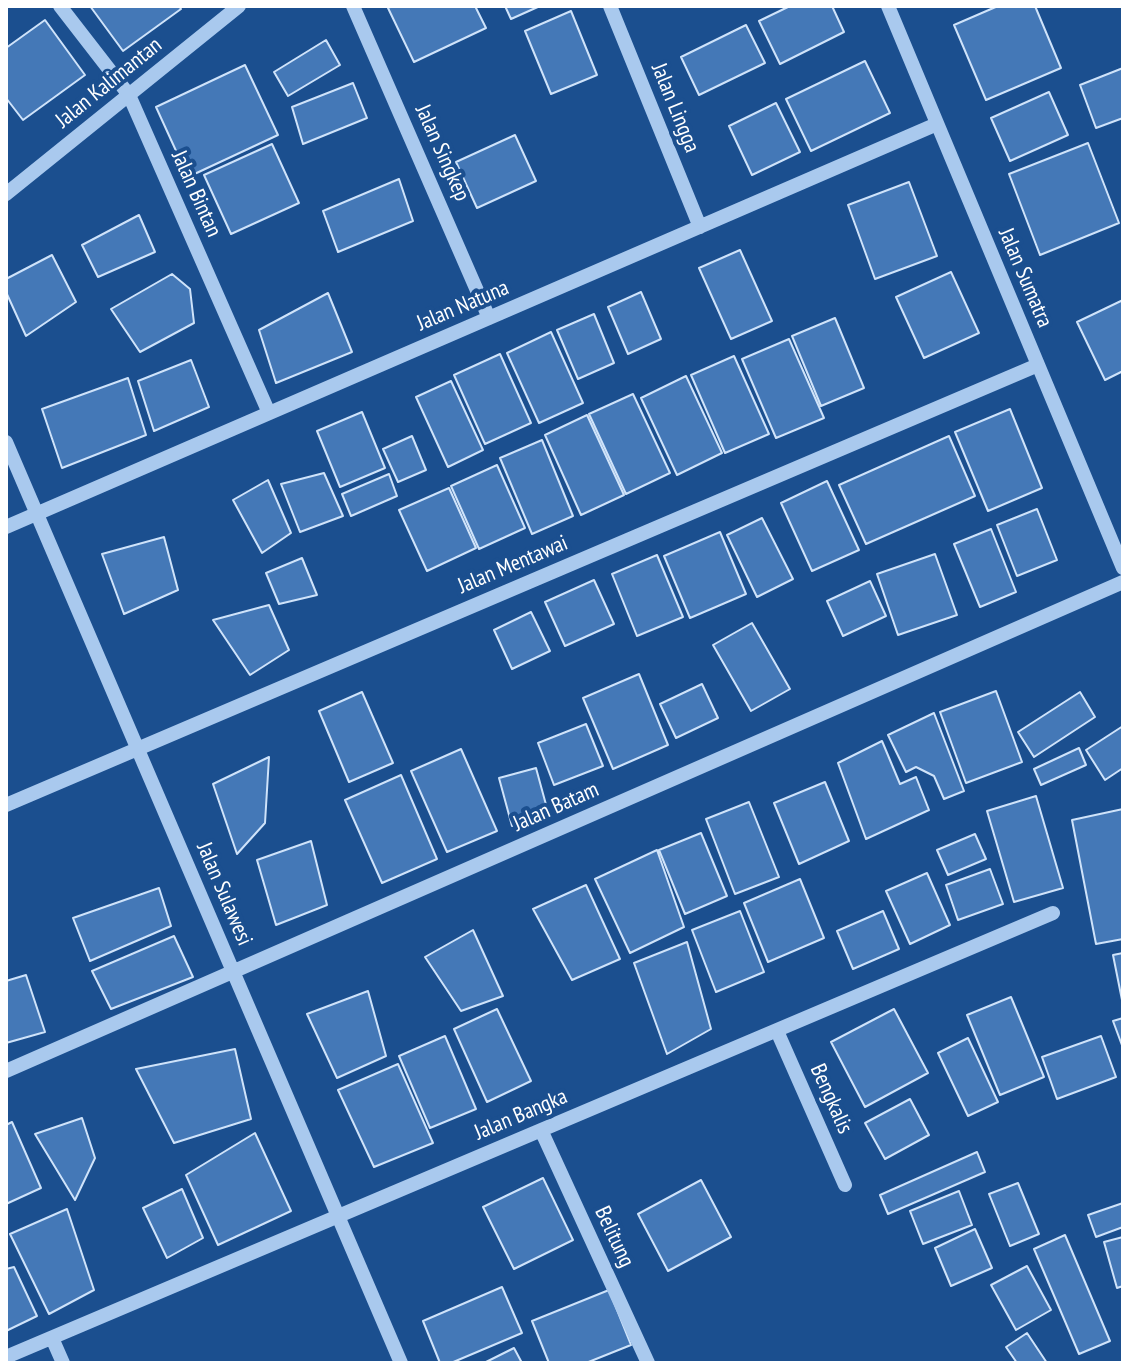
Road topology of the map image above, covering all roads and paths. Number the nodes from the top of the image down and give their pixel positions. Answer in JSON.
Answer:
{"nodes":[{"id":1,"x":60,"y":6,"type":"edge"},
{"id":2,"x":239,"y":6,"type":"edge"},
{"id":3,"x":353,"y":6,"type":"edge"},
{"id":4,"x":610,"y":6,"type":"edge"},
{"id":5,"x":888,"y":6,"type":"edge"},
{"id":6,"x":129,"y":95,"type":"junction"},
{"id":7,"x":937,"y":124,"type":"junction"},
{"id":8,"x":6,"y":194,"type":"edge"},
{"id":9,"x":700,"y":227,"type":"junction"},
{"id":10,"x":489,"y":318,"type":"junction"},
{"id":11,"x":1038,"y":365,"type":"junction"},
{"id":12,"x":269,"y":413,"type":"junction"},
{"id":13,"x":6,"y":442,"type":"edge"},
{"id":14,"x":37,"y":514,"type":"junction"},
{"id":15,"x":6,"y":527,"type":"edge"},
{"id":16,"x":1123,"y":568,"type":"edge"},
{"id":17,"x":1123,"y":582,"type":"edge"},
{"id":18,"x":138,"y":749,"type":"junction"},
{"id":19,"x":6,"y":805,"type":"edge"},
{"id":20,"x":1053,"y":913,"type":"dead end"},
{"id":21,"x":233,"y":972,"type":"junction"},
{"id":22,"x":777,"y":1031,"type":"junction"},
{"id":23,"x":6,"y":1071,"type":"edge"},
{"id":24,"x":541,"y":1130,"type":"junction"},
{"id":25,"x":845,"y":1185,"type":"dead end"},
{"id":26,"x":338,"y":1216,"type":"junction"},
{"id":27,"x":52,"y":1338,"type":"junction"},
{"id":28,"x":6,"y":1357,"type":"edge"},
{"id":29,"x":63,"y":1363,"type":"edge"},
{"id":30,"x":401,"y":1363,"type":"edge"},
{"id":31,"x":648,"y":1363,"type":"edge"}],
"edges":[{"from":1,"to":6,"type":"street","name":"Jalan Bintan"},
{"from":2,"to":6,"type":"street","name":"Jalan Kalimantan"},
{"from":3,"to":10,"type":"street","name":"Jalan Singkep"},
{"from":4,"to":9,"type":"street","name":"Jalan Lingga"},
{"from":5,"to":7,"type":"street","name":"Jalan Sumatra"},
{"from":6,"to":8,"type":"street","name":"Jalan Kalimantan"},
{"from":6,"to":12,"type":"street","name":"Jalan Bintan"},
{"from":7,"to":9,"type":"street","name":"Jalan Natuna"},
{"from":7,"to":11,"type":"street","name":"Jalan Sumatra"},
{"from":9,"to":10,"type":"street","name":"Jalan Natuna"},
{"from":10,"to":12,"type":"street","name":"Jalan Natuna"},
{"from":11,"to":16,"type":"street","name":"Jalan Sumatra"},
{"from":11,"to":18,"type":"street","name":"Jalan Mentawai"},
{"from":12,"to":14,"type":"street","name":"Jalan Natuna"},
{"from":13,"to":14,"type":"street","name":"Jalan Sulawesi"},
{"from":14,"to":15,"type":"street","name":"Jalan Natuna"},
{"from":14,"to":18,"type":"street","name":"Jalan Sulawesi"},
{"from":17,"to":21,"type":"street","name":"Jalan Batam"},
{"from":18,"to":19,"type":"street","name":"Jalan Mentawai"},
{"from":18,"to":21,"type":"street","name":"Jalan Sulawesi"},
{"from":20,"to":22,"type":"street","name":"Jalan Bangka"},
{"from":21,"to":23,"type":"street","name":"Jalan Batam"},
{"from":21,"to":26,"type":"street","name":"Jalan Sulawesi"},
{"from":22,"to":24,"type":"street","name":"Jalan Bangka"},
{"from":22,"to":25,"type":"street","name":"Bengkalis"},
{"from":24,"to":26,"type":"street","name":"Jalan Bangka"},
{"from":24,"to":31,"type":"street","name":"Belitung"},
{"from":26,"to":27,"type":"street","name":"Jalan Bangka"},
{"from":26,"to":30,"type":"street","name":"Jalan Sulawesi"},
{"from":27,"to":28,"type":"street","name":"Jalan Bangka"},
{"from":27,"to":29,"type":"street"}]}
